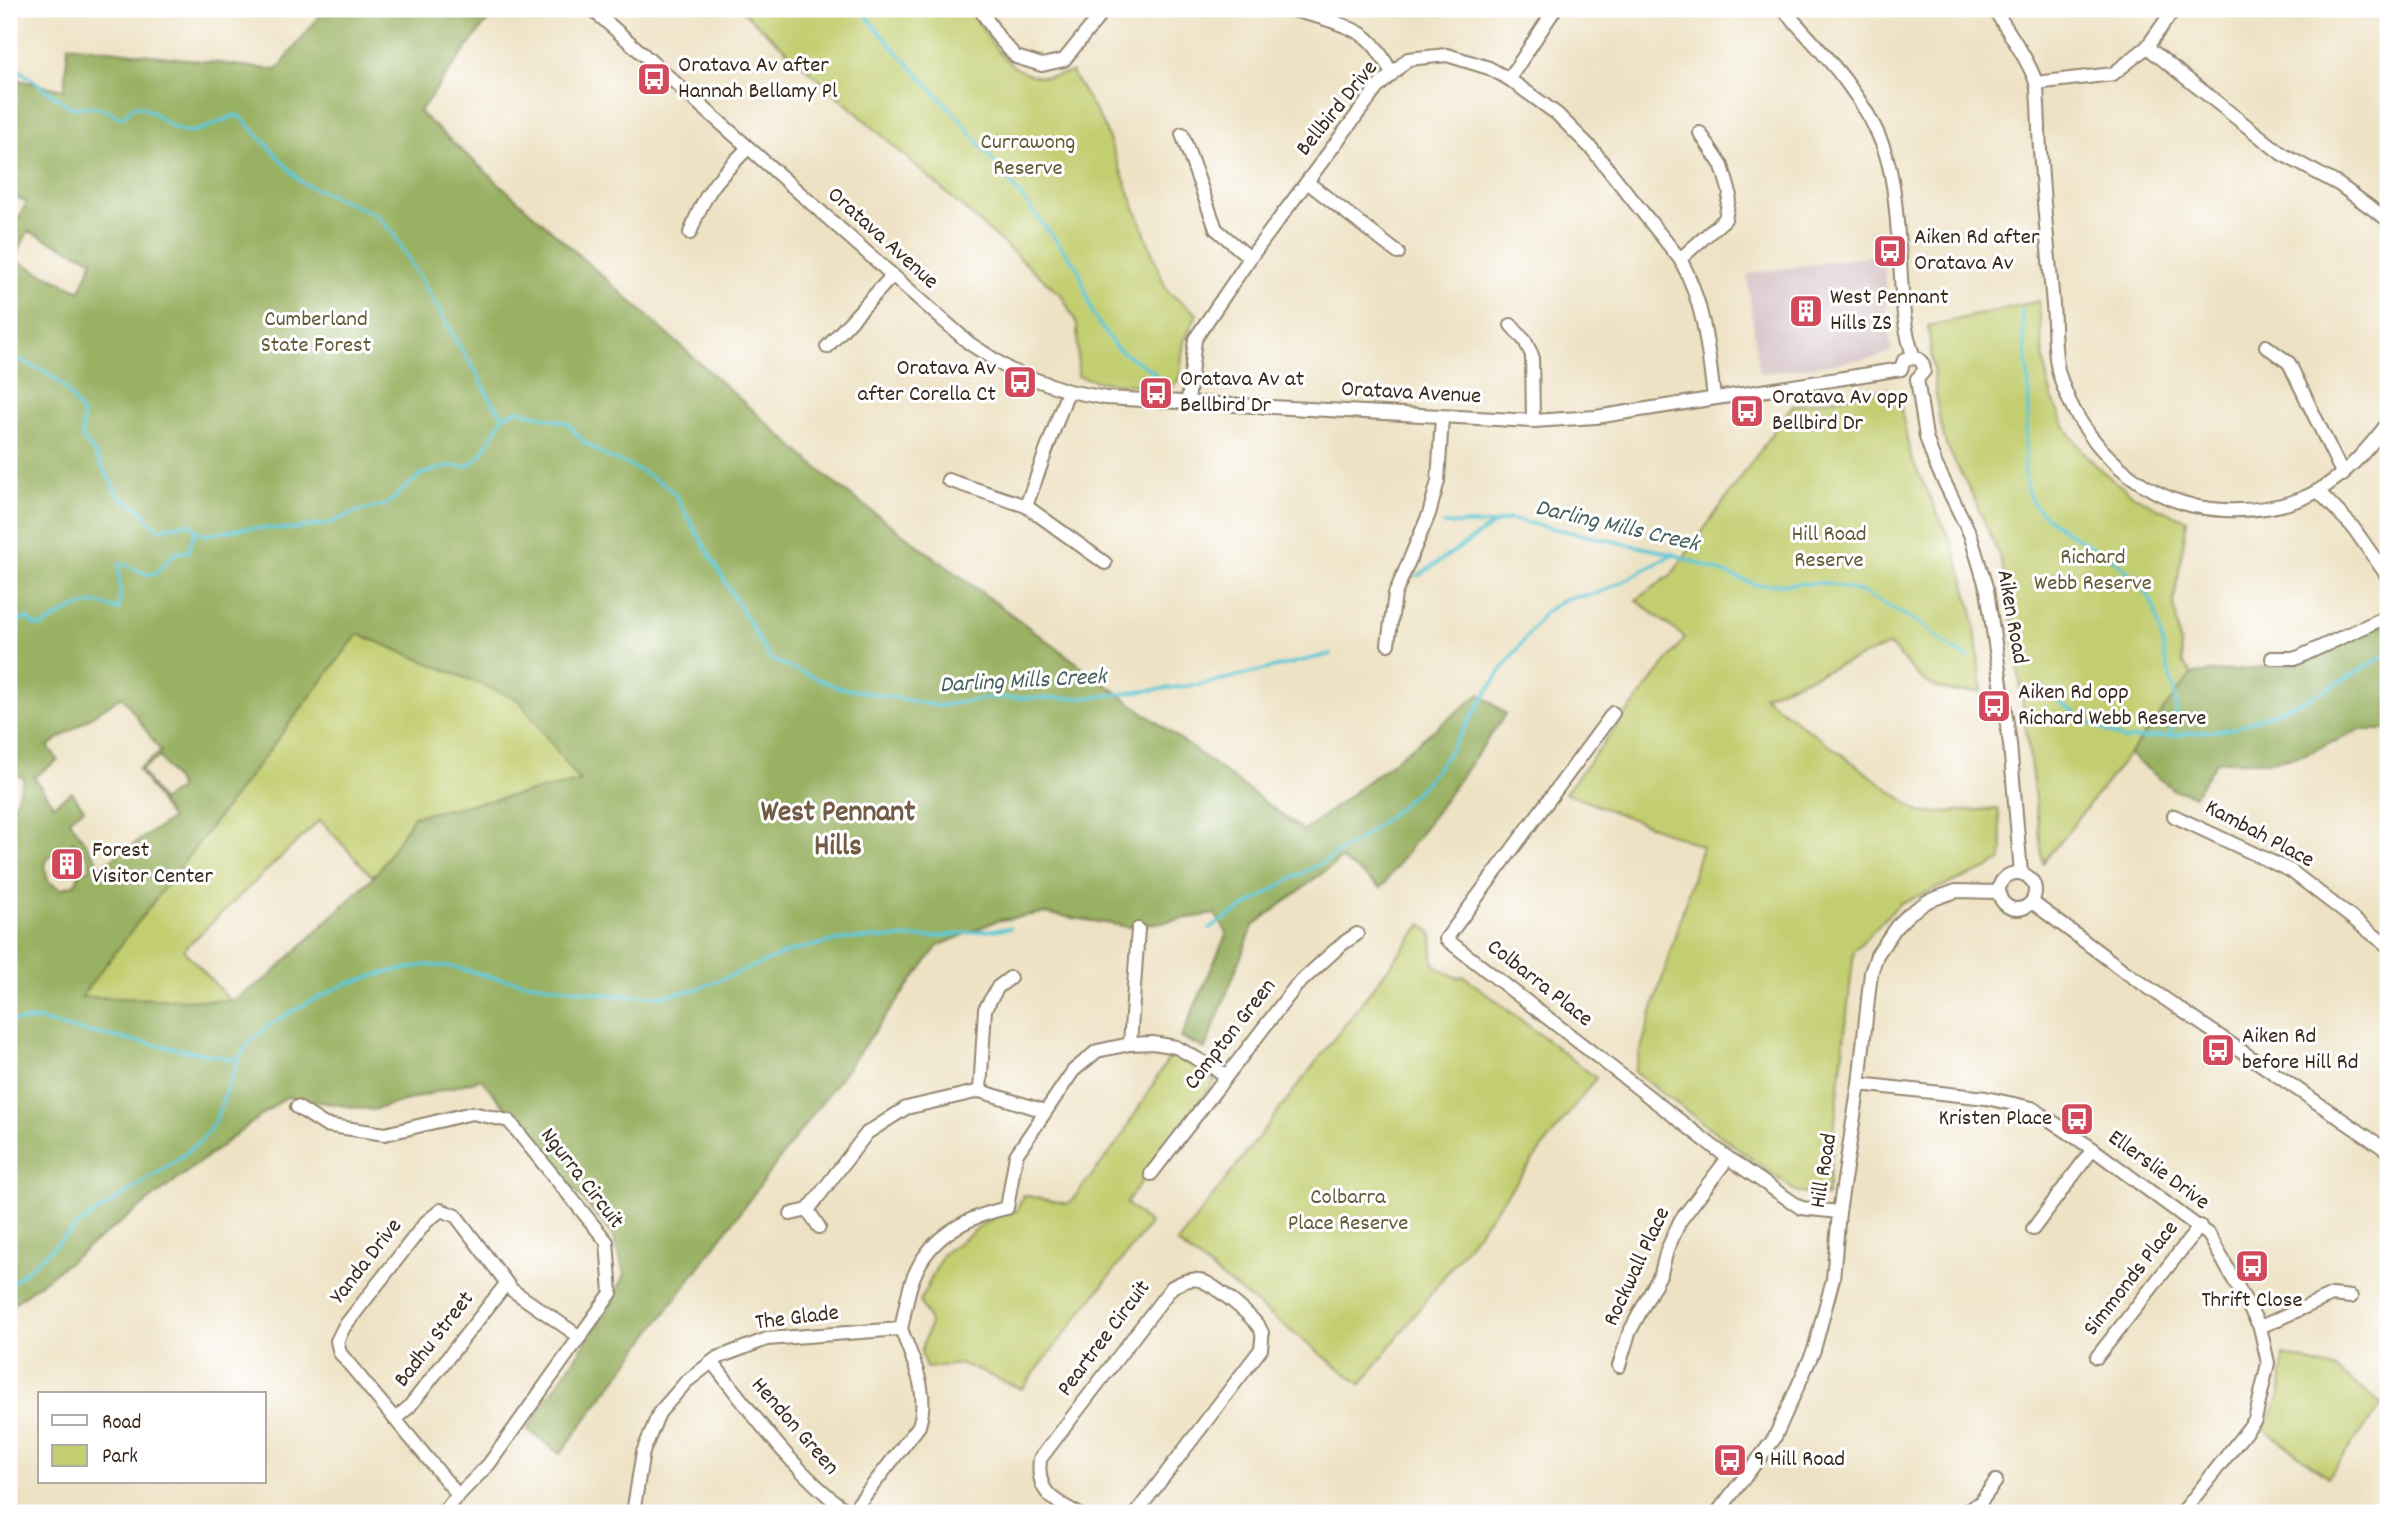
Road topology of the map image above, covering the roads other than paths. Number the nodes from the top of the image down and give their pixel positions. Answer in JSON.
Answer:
{"nodes":[{"id":1,"x":592,"y":9,"type":"edge"},
{"id":2,"x":980,"y":9,"type":"edge"},
{"id":3,"x":1105,"y":9,"type":"edge"},
{"id":4,"x":1287,"y":9,"type":"edge"},
{"id":5,"x":1555,"y":9,"type":"edge"},
{"id":6,"x":1783,"y":9,"type":"edge"},
{"id":7,"x":1994,"y":9,"type":"edge"},
{"id":8,"x":2174,"y":9,"type":"edge"},
{"id":9,"x":2147,"y":47,"type":"junction"},
{"id":10,"x":1392,"y":74,"type":"junction"},
{"id":11,"x":1509,"y":79,"type":"junction"},
{"id":12,"x":2036,"y":83,"type":"junction"},
{"id":13,"x":1700,"y":133,"type":"dead end"},
{"id":14,"x":1182,"y":134,"type":"dead end"},
{"id":15,"x":748,"y":148,"type":"junction"},
{"id":16,"x":1307,"y":183,"type":"junction"},
{"id":17,"x":2388,"y":220,"type":"edge"},
{"id":18,"x":690,"y":233,"type":"dead end"},
{"id":19,"x":1398,"y":253,"type":"dead end"},
{"id":20,"x":1250,"y":258,"type":"junction"},
{"id":21,"x":1680,"y":258,"type":"junction"},
{"id":22,"x":892,"y":276,"type":"junction"},
{"id":23,"x":1511,"y":325,"type":"dead end"},
{"id":24,"x":2266,"y":346,"type":"dead end"},
{"id":25,"x":827,"y":347,"type":"dead end"},
{"id":26,"x":1914,"y":357,"type":"junction"},
{"id":27,"x":1901,"y":369,"type":"junction"},
{"id":28,"x":1917,"y":379,"type":"junction"},
{"id":29,"x":1068,"y":391,"type":"junction"},
{"id":30,"x":1714,"y":398,"type":"junction"},
{"id":31,"x":1188,"y":401,"type":"junction"},
{"id":32,"x":1442,"y":417,"type":"junction"},
{"id":33,"x":1533,"y":421,"type":"junction"},
{"id":34,"x":2388,"y":423,"type":"edge"},
{"id":35,"x":2343,"y":475,"type":"junction"},
{"id":36,"x":948,"y":480,"type":"dead end"},
{"id":37,"x":2318,"y":491,"type":"junction"},
{"id":38,"x":1026,"y":506,"type":"junction"},
{"id":39,"x":1105,"y":563,"type":"dead end"},
{"id":40,"x":2388,"y":577,"type":"edge"},
{"id":41,"x":2388,"y":616,"type":"edge"},
{"id":42,"x":1388,"y":644,"type":"dead end"},
{"id":43,"x":2272,"y":659,"type":"dead end"},
{"id":44,"x":1613,"y":713,"type":"dead end"},
{"id":45,"x":2174,"y":816,"type":"dead end"},
{"id":46,"x":2021,"y":873,"type":"junction"},
{"id":47,"x":1999,"y":892,"type":"junction"},
{"id":48,"x":2032,"y":902,"type":"junction"},
{"id":49,"x":1138,"y":929,"type":"dead end"},
{"id":50,"x":1357,"y":934,"type":"dead end"},
{"id":51,"x":2388,"y":946,"type":"edge"},
{"id":52,"x":1010,"y":978,"type":"dead end"},
{"id":53,"x":1130,"y":1044,"type":"junction"},
{"id":54,"x":1226,"y":1075,"type":"junction"},
{"id":55,"x":1859,"y":1084,"type":"junction"},
{"id":56,"x":980,"y":1091,"type":"junction"},
{"id":57,"x":298,"y":1107,"type":"dead end"},
{"id":58,"x":1045,"y":1111,"type":"junction"},
{"id":59,"x":2093,"y":1149,"type":"junction"},
{"id":60,"x":2388,"y":1151,"type":"edge"},
{"id":61,"x":1728,"y":1158,"type":"junction"},
{"id":62,"x":1151,"y":1174,"type":"dead end"},
{"id":63,"x":808,"y":1210,"type":"junction"},
{"id":64,"x":1839,"y":1212,"type":"junction"},
{"id":65,"x":790,"y":1214,"type":"dead end"},
{"id":66,"x":2200,"y":1226,"type":"junction"},
{"id":67,"x":819,"y":1227,"type":"dead end"},
{"id":68,"x":2033,"y":1229,"type":"dead end"},
{"id":69,"x":506,"y":1284,"type":"junction"},
{"id":70,"x":2351,"y":1297,"type":"dead end"},
{"id":71,"x":2260,"y":1327,"type":"junction"},
{"id":72,"x":901,"y":1329,"type":"junction"},
{"id":73,"x":580,"y":1337,"type":"junction"},
{"id":74,"x":2097,"y":1357,"type":"dead end"},
{"id":75,"x":712,"y":1362,"type":"junction"},
{"id":76,"x":1619,"y":1366,"type":"dead end"},
{"id":77,"x":395,"y":1419,"type":"junction"},
{"id":78,"x":1996,"y":1481,"type":"dead end"},
{"id":79,"x":458,"y":1495,"type":"junction"},
{"id":80,"x":441,"y":1513,"type":"edge"},
{"id":81,"x":633,"y":1513,"type":"edge"},
{"id":82,"x":850,"y":1513,"type":"edge"},
{"id":83,"x":1077,"y":1513,"type":"edge"},
{"id":84,"x":1136,"y":1513,"type":"edge"},
{"id":85,"x":1717,"y":1513,"type":"edge"},
{"id":86,"x":1963,"y":1513,"type":"edge"},
{"id":87,"x":2182,"y":1513,"type":"edge"}],
"edges":[{"from":1,"to":15,"type":"street","name":"Oratava Avenue"},
{"from":2,"to":3,"type":"street"},
{"from":4,"to":10,"type":"street"},
{"from":5,"to":11,"type":"street"},
{"from":6,"to":26,"type":"street"},
{"from":7,"to":12,"type":"street"},
{"from":8,"to":9,"type":"street"},
{"from":9,"to":12,"type":"street"},
{"from":9,"to":17,"type":"street"},
{"from":10,"to":11,"type":"street","name":"Bellbird Drive"},
{"from":10,"to":16,"type":"street","name":"Bellbird Drive"},
{"from":11,"to":21,"type":"street","name":"Bellbird Drive"},
{"from":12,"to":37,"type":"street"},
{"from":13,"to":21,"type":"street"},
{"from":14,"to":20,"type":"street"},
{"from":15,"to":18,"type":"street"},
{"from":15,"to":22,"type":"street","name":"Oratava Avenue"},
{"from":16,"to":19,"type":"street"},
{"from":16,"to":20,"type":"street","name":"Bellbird Drive"},
{"from":20,"to":31,"type":"street","name":"Bellbird Drive"},
{"from":21,"to":30,"type":"street","name":"Bellbird Drive"},
{"from":22,"to":25,"type":"street"},
{"from":22,"to":29,"type":"street","name":"Oratava Avenue"},
{"from":23,"to":33,"type":"street"},
{"from":24,"to":35,"type":"street"},
{"from":26,"to":27,"type":"street"},
{"from":26,"to":28,"type":"street"},
{"from":27,"to":28,"type":"street"},
{"from":27,"to":30,"type":"street","name":"Oratava Avenue"},
{"from":28,"to":46,"type":"street","name":"Aiken Road"},
{"from":29,"to":31,"type":"street","name":"Oratava Avenue"},
{"from":29,"to":38,"type":"street"},
{"from":30,"to":33,"type":"street","name":"Oratava Avenue"},
{"from":31,"to":32,"type":"street","name":"Oratava Avenue"},
{"from":32,"to":33,"type":"street","name":"Oratava Avenue"},
{"from":32,"to":42,"type":"street"},
{"from":34,"to":35,"type":"street"},
{"from":35,"to":37,"type":"street"},
{"from":36,"to":38,"type":"street"},
{"from":37,"to":40,"type":"street"},
{"from":38,"to":39,"type":"street"},
{"from":41,"to":43,"type":"street"},
{"from":44,"to":61,"type":"street","name":"Colbarra Place"},
{"from":45,"to":51,"type":"street","name":"Kambah Place"},
{"from":46,"to":47,"type":"street"},
{"from":46,"to":48,"type":"street"},
{"from":47,"to":48,"type":"street"},
{"from":47,"to":55,"type":"street","name":"Hill Road"},
{"from":48,"to":60,"type":"street"},
{"from":49,"to":53,"type":"street"},
{"from":50,"to":54,"type":"street","name":"Compton Green"},
{"from":52,"to":56,"type":"street"},
{"from":53,"to":54,"type":"street"},
{"from":53,"to":58,"type":"street"},
{"from":54,"to":62,"type":"street","name":"Compton Green"},
{"from":55,"to":59,"type":"street","name":"Ellerslie Drive"},
{"from":55,"to":64,"type":"street","name":"Hill Road"},
{"from":56,"to":58,"type":"street"},
{"from":56,"to":63,"type":"street"},
{"from":57,"to":73,"type":"street","name":"Ngurra Circuit"},
{"from":58,"to":72,"type":"street"},
{"from":59,"to":66,"type":"street","name":"Ellerslie Drive"},
{"from":59,"to":68,"type":"street"},
{"from":61,"to":64,"type":"street","name":"Colbarra Place"},
{"from":61,"to":76,"type":"street","name":"Rockwall Place"},
{"from":63,"to":65,"type":"street"},
{"from":63,"to":67,"type":"street"},
{"from":64,"to":85,"type":"street","name":"Hill Road"},
{"from":66,"to":71,"type":"street","name":"Ellerslie Drive"},
{"from":66,"to":74,"type":"street","name":"Simmonds Place"},
{"from":69,"to":73,"type":"street","name":"Yanda Drive"},
{"from":69,"to":77,"type":"street","name":"Badhu Street"},
{"from":69,"to":77,"type":"street","name":"Yanda Drive"},
{"from":70,"to":71,"type":"street"},
{"from":71,"to":87,"type":"street","name":"Ellerslie Drive"},
{"from":72,"to":75,"type":"street","name":"The Glade"},
{"from":72,"to":82,"type":"street"},
{"from":73,"to":79,"type":"street","name":"Ngurra Circuit"},
{"from":75,"to":81,"type":"street","name":"The Glade"},
{"from":75,"to":82,"type":"street","name":"Hendon Green"},
{"from":77,"to":79,"type":"street","name":"Yanda Drive"},
{"from":78,"to":86,"type":"street"},
{"from":79,"to":80,"type":"street","name":"Ngurra Circuit"},
{"from":83,"to":84,"type":"street","name":"Peartree Circuit"}]}
